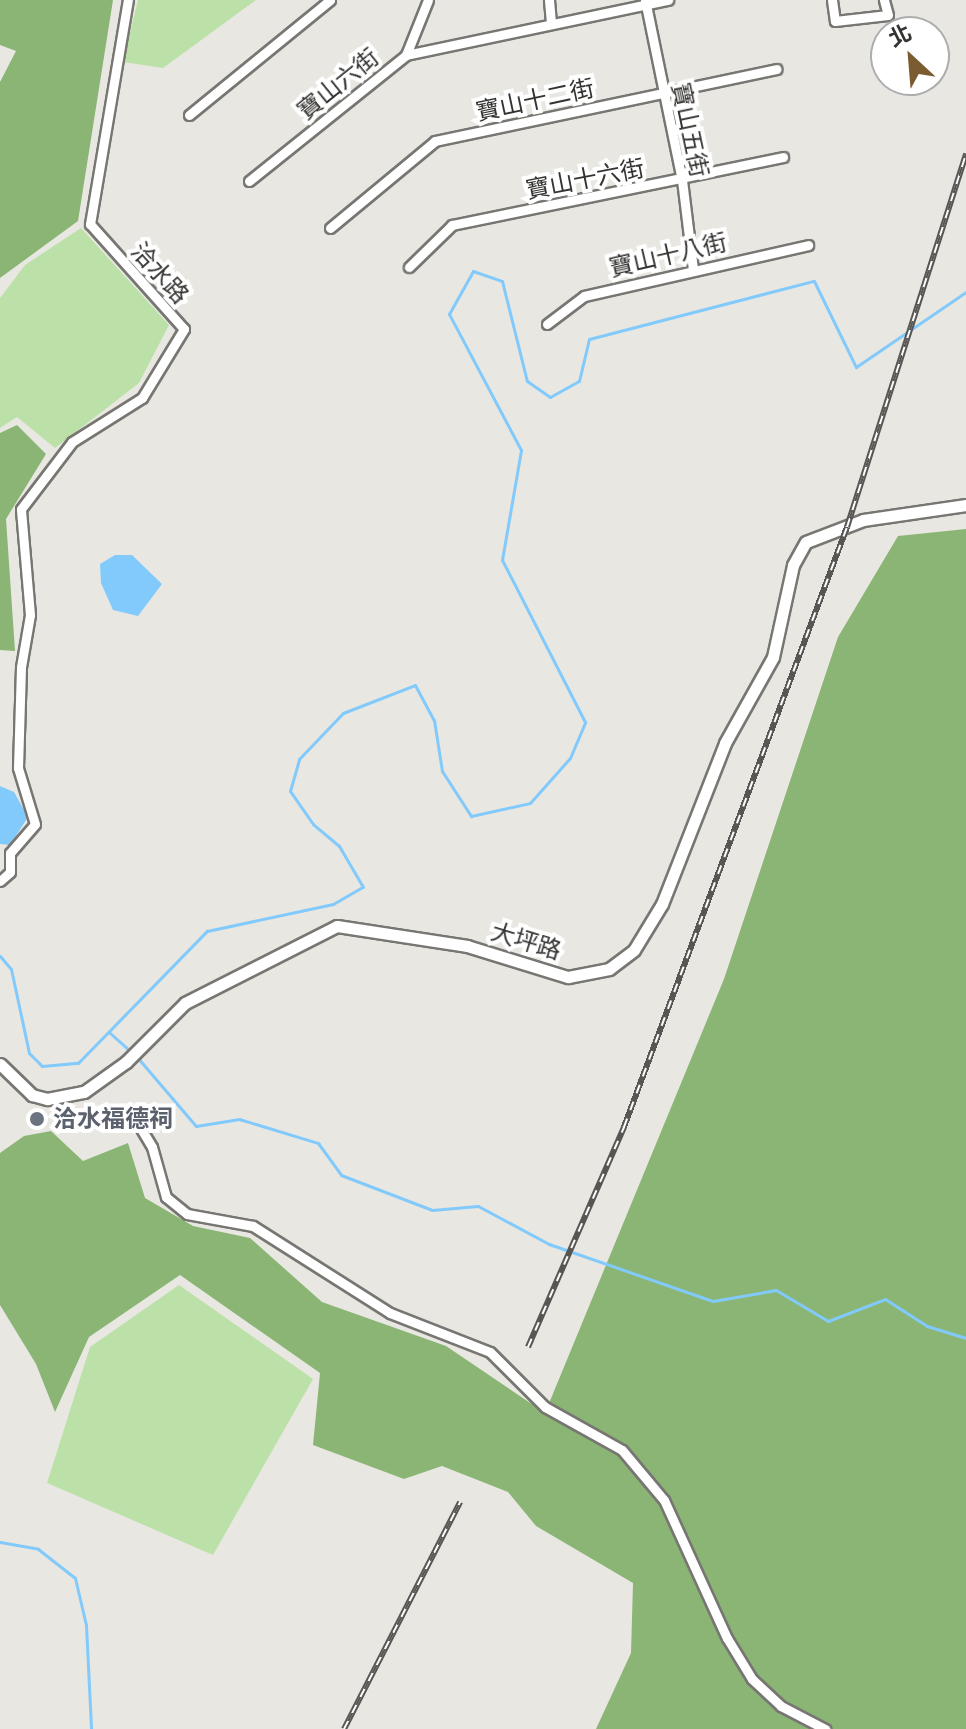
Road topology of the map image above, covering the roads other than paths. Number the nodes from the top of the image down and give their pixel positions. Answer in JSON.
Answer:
{"nodes":[{"id":1,"x":128,"y":0,"type":"edge"},
{"id":2,"x":330,"y":0,"type":"edge"},
{"id":3,"x":428,"y":0,"type":"edge"},
{"id":4,"x":549,"y":0,"type":"edge"},
{"id":5,"x":668,"y":0,"type":"edge"},
{"id":6,"x":832,"y":0,"type":"edge"},
{"id":7,"x":884,"y":0,"type":"edge"},
{"id":8,"x":646,"y":2,"type":"edge"},
{"id":9,"x":551,"y":24,"type":"junction"},
{"id":10,"x":406,"y":55,"type":"junction"},
{"id":11,"x":776,"y":69,"type":"dead end"},
{"id":12,"x":661,"y":95,"type":"junction"},
{"id":13,"x":189,"y":115,"type":"dead end"},
{"id":14,"x":783,"y":157,"type":"dead end"},
{"id":15,"x":682,"y":180,"type":"junction"},
{"id":16,"x":249,"y":181,"type":"dead end"},
{"id":17,"x":330,"y":228,"type":"dead end"},
{"id":18,"x":808,"y":245,"type":"dead end"},
{"id":19,"x":409,"y":267,"type":"dead end"},
{"id":20,"x":693,"y":269,"type":"junction"},
{"id":21,"x":547,"y":324,"type":"dead end"},
{"id":22,"x":966,"y":505,"type":"edge"},
{"id":23,"x":0,"y":881,"type":"edge"},
{"id":24,"x":0,"y":1064,"type":"edge"},
{"id":25,"x":137,"y":1122,"type":"dead end"},
{"id":26,"x":825,"y":1729,"type":"edge"}],
"edges":[{"from":1,"to":23,"type":"street","name":"洽水路"},
{"from":2,"to":13,"type":"street"},
{"from":3,"to":10,"type":"street","name":"寶山六街"},
{"from":4,"to":9,"type":"street"},
{"from":5,"to":8,"type":"street"},
{"from":6,"to":7,"type":"street"},
{"from":8,"to":9,"type":"street"},
{"from":8,"to":12,"type":"street","name":"寶山五街"},
{"from":9,"to":10,"type":"street"},
{"from":10,"to":16,"type":"street","name":"寶山六街"},
{"from":11,"to":12,"type":"street","name":"寶山十二街"},
{"from":12,"to":15,"type":"street","name":"寶山五街"},
{"from":12,"to":17,"type":"street","name":"寶山十二街"},
{"from":14,"to":15,"type":"street","name":"寶山十六街"},
{"from":15,"to":19,"type":"street","name":"寶山十六街"},
{"from":15,"to":20,"type":"street","name":"寶山五街"},
{"from":18,"to":20,"type":"street","name":"寶山十八街"},
{"from":20,"to":21,"type":"street","name":"寶山十八街"},
{"from":22,"to":24,"type":"street","name":"大坪路"},
{"from":25,"to":26,"type":"street"}]}
